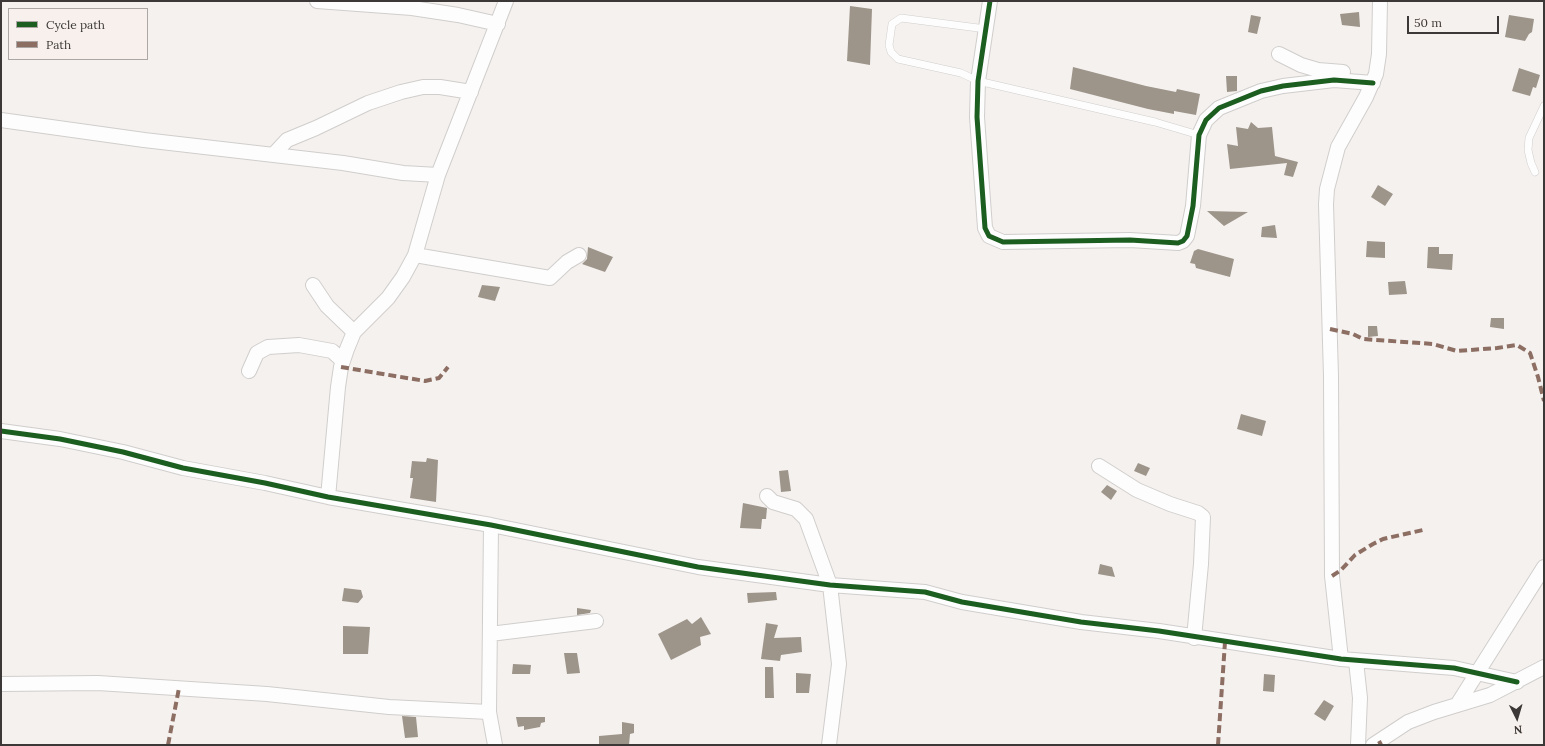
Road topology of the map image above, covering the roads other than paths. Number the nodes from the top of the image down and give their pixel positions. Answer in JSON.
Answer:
{"nodes":[{"id":1,"x":317,"y":1,"type":"edge"},
{"id":2,"x":506,"y":1,"type":"edge"},
{"id":3,"x":990,"y":1,"type":"edge"},
{"id":4,"x":1380,"y":1,"type":"edge"},
{"id":5,"x":339,"y":2,"type":"edge"},
{"id":6,"x":498,"y":24,"type":"junction"},
{"id":7,"x":986,"y":29,"type":"junction"},
{"id":8,"x":1279,"y":54,"type":"dead end"},
{"id":9,"x":1374,"y":78,"type":"junction"},
{"id":10,"x":978,"y":81,"type":"junction"},
{"id":11,"x":471,"y":92,"type":"junction"},
{"id":12,"x":1544,"y":106,"type":"edge"},
{"id":13,"x":1,"y":120,"type":"edge"},
{"id":14,"x":1198,"y":135,"type":"junction"},
{"id":15,"x":274,"y":154,"type":"junction"},
{"id":16,"x":1535,"y":172,"type":"dead end"},
{"id":17,"x":438,"y":175,"type":"junction"},
{"id":18,"x":415,"y":255,"type":"junction"},
{"id":19,"x":579,"y":255,"type":"dead end"},
{"id":20,"x":313,"y":286,"type":"dead end"},
{"id":21,"x":354,"y":332,"type":"junction"},
{"id":22,"x":345,"y":355,"type":"junction"},
{"id":23,"x":249,"y":371,"type":"dead end"},
{"id":24,"x":1,"y":431,"type":"edge"},
{"id":25,"x":1099,"y":466,"type":"dead end"},
{"id":26,"x":767,"y":496,"type":"dead end"},
{"id":27,"x":328,"y":497,"type":"junction"},
{"id":28,"x":491,"y":525,"type":"junction"},
{"id":29,"x":1544,"y":567,"type":"edge"},
{"id":30,"x":830,"y":585,"type":"junction"},
{"id":31,"x":596,"y":621,"type":"dead end"},
{"id":32,"x":490,"y":634,"type":"junction"},
{"id":33,"x":1194,"y":638,"type":"junction"},
{"id":34,"x":1341,"y":659,"type":"junction"},
{"id":35,"x":1356,"y":661,"type":"junction"},
{"id":36,"x":1544,"y":667,"type":"edge"},
{"id":37,"x":1478,"y":673,"type":"junction"},
{"id":38,"x":1517,"y":682,"type":"junction"},
{"id":39,"x":1,"y":684,"type":"edge"},
{"id":40,"x":1457,"y":705,"type":"junction"},
{"id":41,"x":488,"y":712,"type":"junction"},
{"id":42,"x":495,"y":745,"type":"edge"},
{"id":43,"x":829,"y":745,"type":"edge"},
{"id":44,"x":1358,"y":745,"type":"edge"},
{"id":45,"x":1373,"y":745,"type":"edge"}],
"edges":[{"from":1,"to":5,"type":"street"},
{"from":2,"to":6,"type":"street"},
{"from":3,"to":7,"type":"street"},
{"from":4,"to":9,"type":"street"},
{"from":5,"to":6,"type":"street"},
{"from":6,"to":11,"type":"street"},
{"from":7,"to":10,"type":"street"},
{"from":7,"to":10,"type":"lane"},
{"from":8,"to":9,"type":"street"},
{"from":9,"to":14,"type":"street"},
{"from":9,"to":34,"type":"street"},
{"from":10,"to":14,"type":"lane"},
{"from":10,"to":14,"type":"street"},
{"from":11,"to":15,"type":"street"},
{"from":11,"to":17,"type":"street"},
{"from":12,"to":16,"type":"lane"},
{"from":13,"to":15,"type":"street"},
{"from":15,"to":17,"type":"street"},
{"from":17,"to":18,"type":"street"},
{"from":18,"to":19,"type":"street"},
{"from":18,"to":21,"type":"street"},
{"from":20,"to":21,"type":"street"},
{"from":21,"to":22,"type":"street"},
{"from":22,"to":23,"type":"street"},
{"from":22,"to":27,"type":"street"},
{"from":24,"to":27,"type":"street"},
{"from":25,"to":33,"type":"street"},
{"from":26,"to":30,"type":"street"},
{"from":27,"to":28,"type":"street"},
{"from":28,"to":30,"type":"street"},
{"from":28,"to":32,"type":"street"},
{"from":29,"to":37,"type":"street"},
{"from":30,"to":33,"type":"street"},
{"from":30,"to":43,"type":"street"},
{"from":31,"to":32,"type":"street"},
{"from":32,"to":41,"type":"street"},
{"from":33,"to":34,"type":"street"},
{"from":34,"to":35,"type":"street"},
{"from":35,"to":37,"type":"street"},
{"from":35,"to":44,"type":"street"},
{"from":36,"to":38,"type":"street"},
{"from":37,"to":38,"type":"street"},
{"from":37,"to":40,"type":"street"},
{"from":38,"to":40,"type":"street"},
{"from":39,"to":41,"type":"street"},
{"from":40,"to":45,"type":"street"},
{"from":41,"to":42,"type":"street"}]}
